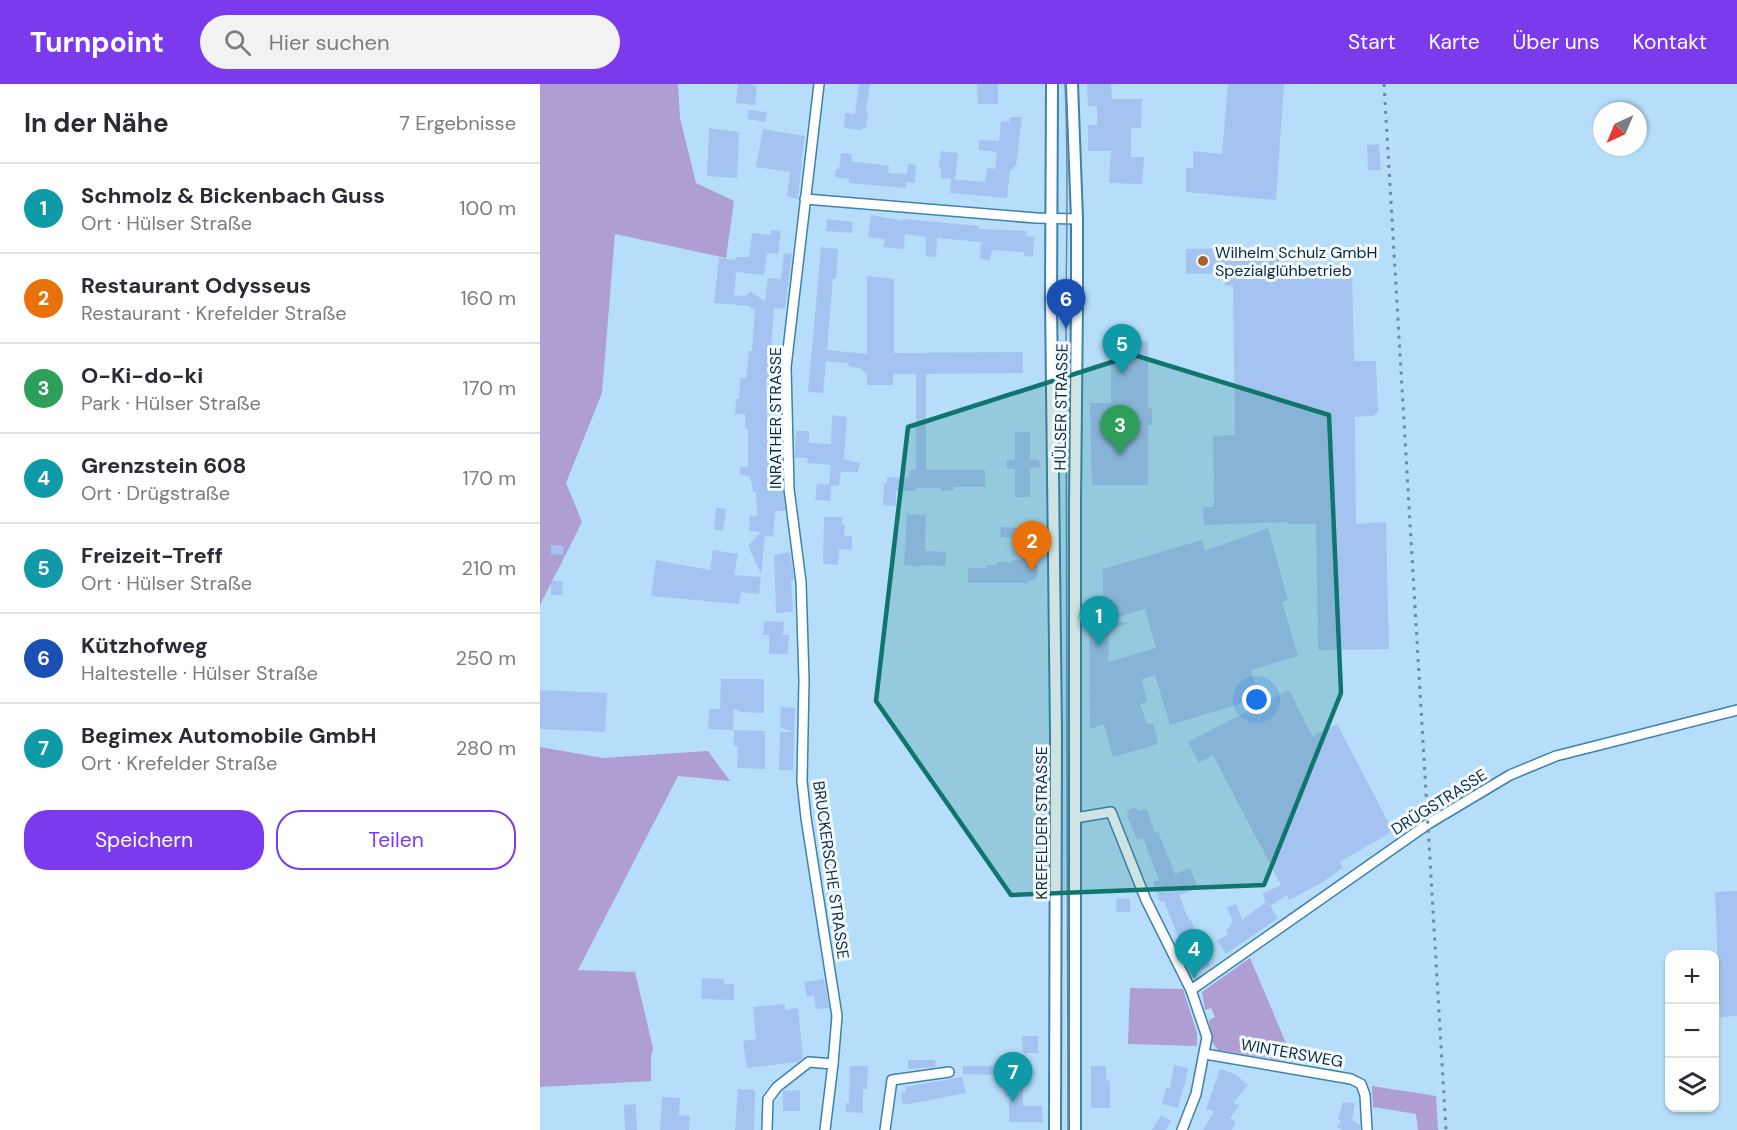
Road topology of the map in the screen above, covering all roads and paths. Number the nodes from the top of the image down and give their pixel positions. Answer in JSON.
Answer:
{"nodes":[{"id":1,"x":819,"y":84,"type":"edge"},
{"id":2,"x":1052,"y":84,"type":"edge"},
{"id":3,"x":1072,"y":84,"type":"edge"},
{"id":4,"x":805,"y":199,"type":"junction"},
{"id":5,"x":1052,"y":219,"type":"junction"},
{"id":6,"x":1077,"y":219,"type":"junction"},
{"id":7,"x":1054,"y":515,"type":"joint"},
{"id":8,"x":804,"y":680,"type":"joint"},
{"id":9,"x":1737,"y":710,"type":"edge"},
{"id":10,"x":1076,"y":730,"type":"joint"},
{"id":11,"x":1075,"y":818,"type":"junction"},
{"id":12,"x":1191,"y":990,"type":"junction"},
{"id":13,"x":1205,"y":1054,"type":"junction"},
{"id":14,"x":833,"y":1064,"type":"junction"},
{"id":15,"x":949,"y":1072,"type":"dead end"},
{"id":16,"x":767,"y":1130,"type":"edge"},
{"id":17,"x":825,"y":1130,"type":"edge"},
{"id":18,"x":885,"y":1130,"type":"edge"},
{"id":19,"x":1055,"y":1130,"type":"edge"},
{"id":20,"x":1075,"y":1130,"type":"edge"},
{"id":21,"x":1182,"y":1130,"type":"edge"},
{"id":22,"x":1367,"y":1130,"type":"edge"}],
"edges":[{"from":1,"to":4,"type":"street","name":"INRATHER STRASSE"},
{"from":2,"to":5,"type":"street","name":"HÜLSER STRASSE"},
{"from":3,"to":6,"type":"street","name":"HÜLSER STRASSE"},
{"from":4,"to":5,"type":"street"},
{"from":4,"to":8,"type":"street","name":"INRATHER STRASSE"},
{"from":5,"to":6,"type":"street"},
{"from":5,"to":7,"type":"street","name":"HÜLSER STRASSE"},
{"from":6,"to":10,"type":"street","name":"HÜLSER STRASSE"},
{"from":7,"to":19,"type":"street","name":"KREFELDER STRASSE"},
{"from":8,"to":14,"type":"street","name":"BRUCKERSCHE STRASSE"},
{"from":9,"to":12,"type":"street","name":"DRÜGSTRASSE"},
{"from":10,"to":11,"type":"street","name":"KREFELDER STRASSE"},
{"from":11,"to":12,"type":"street"},
{"from":11,"to":20,"type":"street","name":"KREFELDER STRASSE"},
{"from":12,"to":13,"type":"street"},
{"from":13,"to":21,"type":"street"},
{"from":13,"to":22,"type":"street","name":"WINTERSWEG"},
{"from":14,"to":16,"type":"street"},
{"from":14,"to":17,"type":"street","name":"BRUCKERSCHE STRASSE"},
{"from":15,"to":18,"type":"street"}]}
